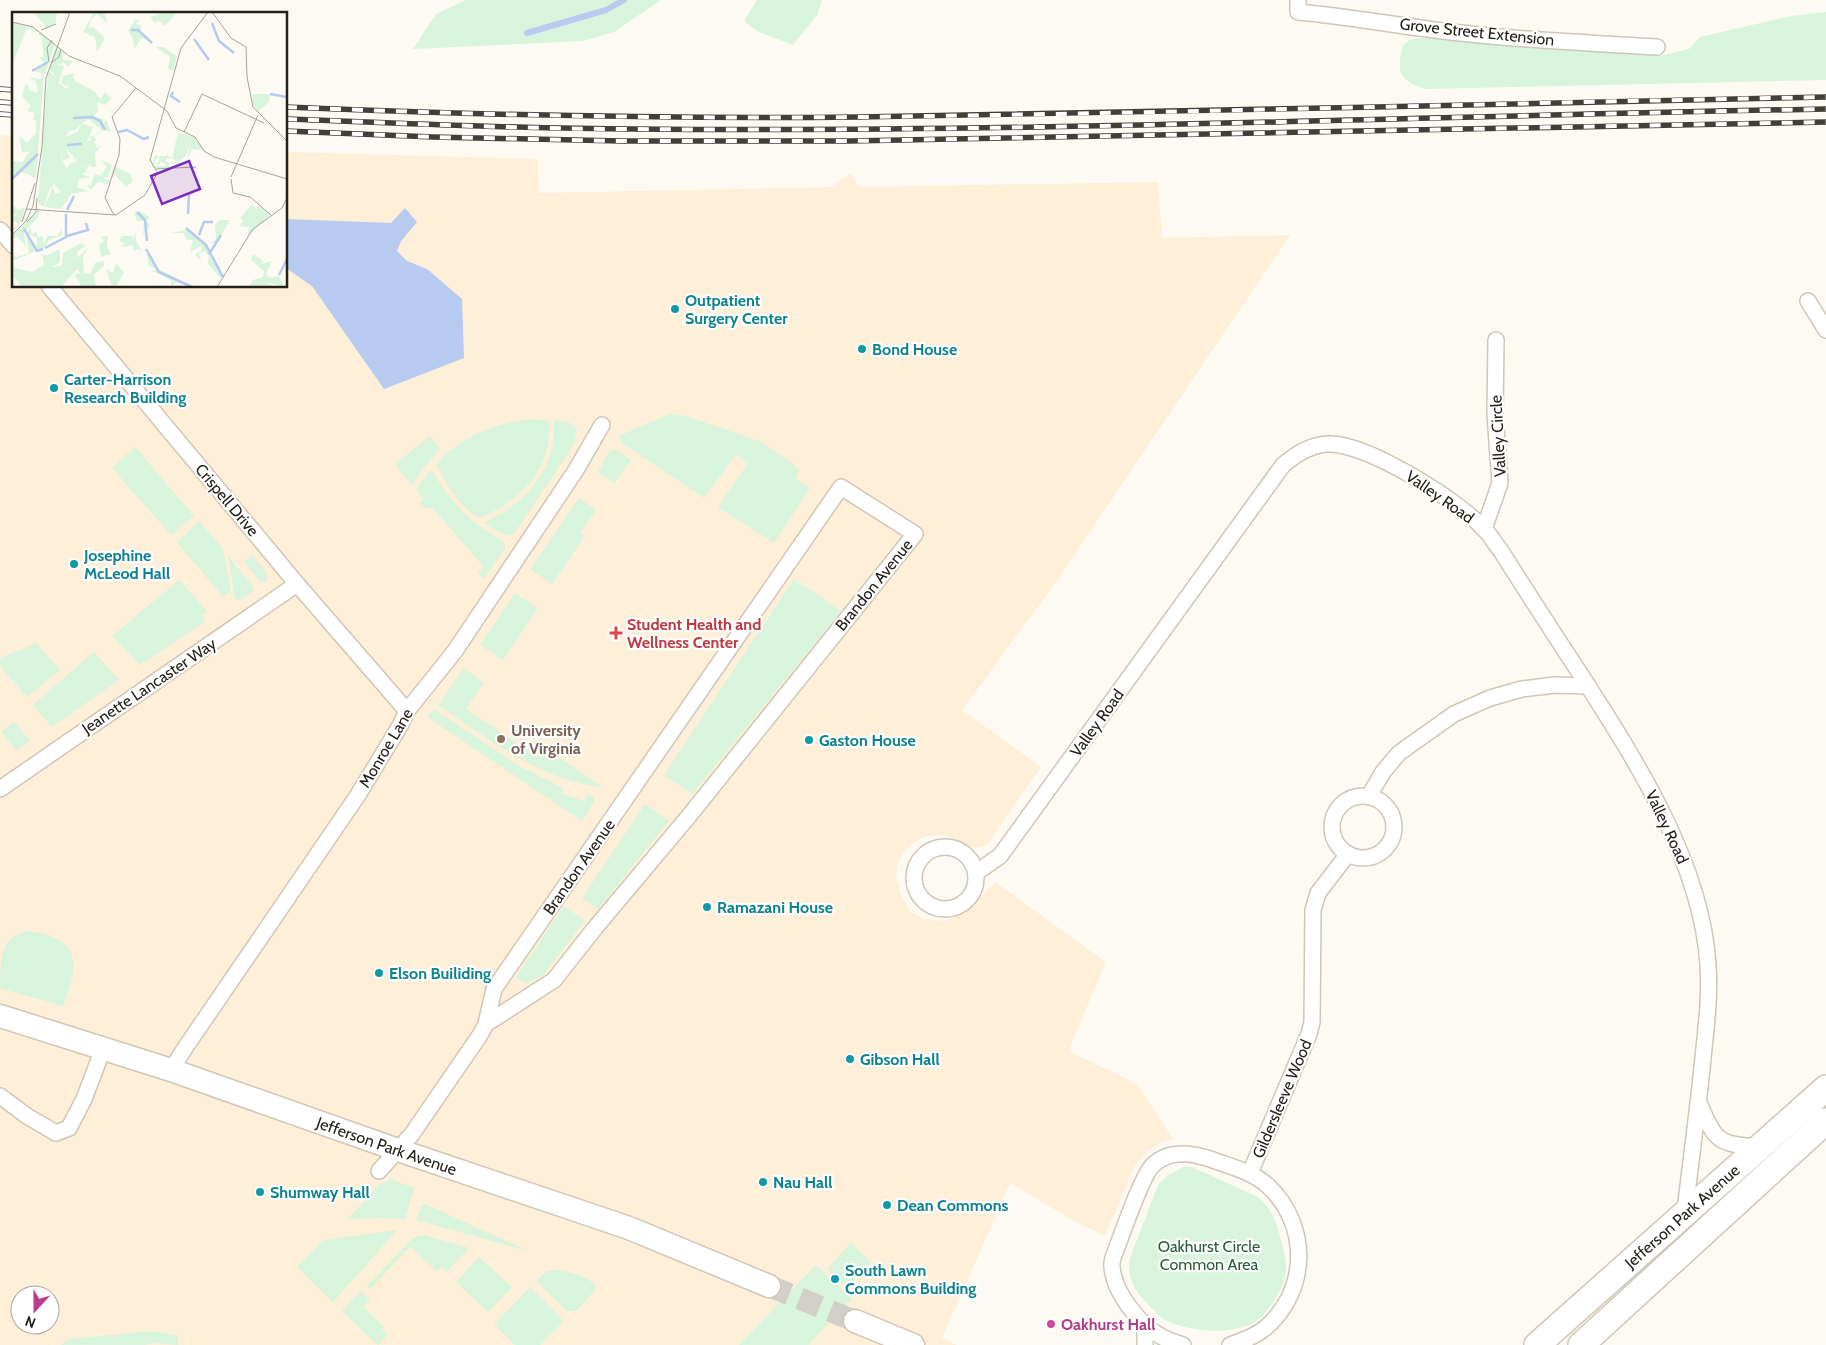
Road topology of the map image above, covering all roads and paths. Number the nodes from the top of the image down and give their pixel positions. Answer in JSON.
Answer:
{"nodes":[{"id":1,"x":1298,"y":6,"type":"edge"},
{"id":2,"x":1657,"y":47,"type":"dead end"},
{"id":3,"x":0,"y":230,"type":"edge"},
{"id":4,"x":12,"y":244,"type":"edge"},
{"id":5,"x":51,"y":288,"type":"edge"},
{"id":6,"x":1808,"y":301,"type":"dead end"},
{"id":7,"x":1826,"y":330,"type":"edge"},
{"id":8,"x":1496,"y":340,"type":"dead end"},
{"id":9,"x":602,"y":425,"type":"dead end"},
{"id":10,"x":1484,"y":529,"type":"junction"},
{"id":11,"x":297,"y":584,"type":"junction"},
{"id":12,"x":1588,"y":686,"type":"junction"},
{"id":13,"x":407,"y":711,"type":"junction"},
{"id":14,"x":0,"y":789,"type":"edge"},
{"id":15,"x":1369,"y":796,"type":"junction"},
{"id":16,"x":1348,"y":854,"type":"junction"},
{"id":17,"x":976,"y":872,"type":"junction"},
{"id":18,"x":0,"y":1016,"type":"edge"},
{"id":19,"x":486,"y":1024,"type":"junction"},
{"id":20,"x":103,"y":1049,"type":"junction"},
{"id":21,"x":171,"y":1070,"type":"junction"},
{"id":22,"x":1826,"y":1088,"type":"edge"},
{"id":23,"x":0,"y":1096,"type":"edge"},
{"id":24,"x":1699,"y":1103,"type":"junction"},
{"id":25,"x":1826,"y":1121,"type":"edge"},
{"id":26,"x":1759,"y":1147,"type":"junction"},
{"id":27,"x":398,"y":1150,"type":"junction"},
{"id":28,"x":379,"y":1171,"type":"dead end"},
{"id":29,"x":1250,"y":1173,"type":"junction"},
{"id":30,"x":1685,"y":1212,"type":"junction"},
{"id":31,"x":769,"y":1286,"type":"tunnel mouth"},
{"id":32,"x":855,"y":1321,"type":"tunnel mouth"},
{"id":33,"x":1145,"y":1325,"type":"junction"},
{"id":34,"x":913,"y":1345,"type":"edge"},
{"id":35,"x":1145,"y":1345,"type":"edge"},
{"id":36,"x":1183,"y":1345,"type":"edge"},
{"id":37,"x":1230,"y":1345,"type":"edge"},
{"id":38,"x":1537,"y":1345,"type":"edge"},
{"id":39,"x":1581,"y":1345,"type":"edge"}],
"edges":[{"from":1,"to":2,"type":"street","name":"Grove Street Extension"},
{"from":3,"to":4,"type":"street"},
{"from":5,"to":11,"type":"street","name":"Crispell Drive"},
{"from":6,"to":7,"type":"street"},
{"from":8,"to":10,"type":"street","name":"Valley Circle"},
{"from":9,"to":13,"type":"street","name":"Monroe Lane"},
{"from":10,"to":12,"type":"street","name":"Valley Road"},
{"from":10,"to":17,"type":"street","name":"Valley Road"},
{"from":11,"to":13,"type":"street","name":"Crispell Drive"},
{"from":11,"to":14,"type":"street","name":"Jeanette Lancaster Way"},
{"from":12,"to":15,"type":"street"},
{"from":12,"to":24,"type":"street","name":"Valley Road"},
{"from":13,"to":21,"type":"street","name":"Monroe Lane"},
{"from":15,"to":16,"type":"street"},
{"from":15,"to":16,"type":"street"},
{"from":16,"to":29,"type":"street","name":"Gildersleeve Wood"},
{"from":17,"to":17,"type":"street"},
{"from":18,"to":20,"type":"main road","name":"Jefferson Park Avenue"},
{"from":19,"to":19,"type":"street","name":"Brandon Avenue"},
{"from":19,"to":27,"type":"street","name":"Brandon Avenue"},
{"from":20,"to":21,"type":"main road","name":"Jefferson Park Avenue"},
{"from":20,"to":23,"type":"street"},
{"from":21,"to":27,"type":"main road","name":"Jefferson Park Avenue"},
{"from":22,"to":26,"type":"main road","name":"Jefferson Park Avenue"},
{"from":24,"to":26,"type":"street","name":"Valley Road"},
{"from":24,"to":30,"type":"street","name":"Valley Road"},
{"from":25,"to":39,"type":"main road","name":"Jefferson Park Avenue"},
{"from":26,"to":30,"type":"main road","name":"Jefferson Park Avenue"},
{"from":27,"to":28,"type":"street","name":"Brandon Avenue"},
{"from":27,"to":31,"type":"main road","name":"Jefferson Park Avenue"},
{"from":29,"to":33,"type":"street"},
{"from":29,"to":37,"type":"street"},
{"from":30,"to":38,"type":"main road","name":"Jefferson Park Avenue"},
{"from":32,"to":34,"type":"main road"},
{"from":33,"to":35,"type":"street"},
{"from":33,"to":36,"type":"street"}]}
